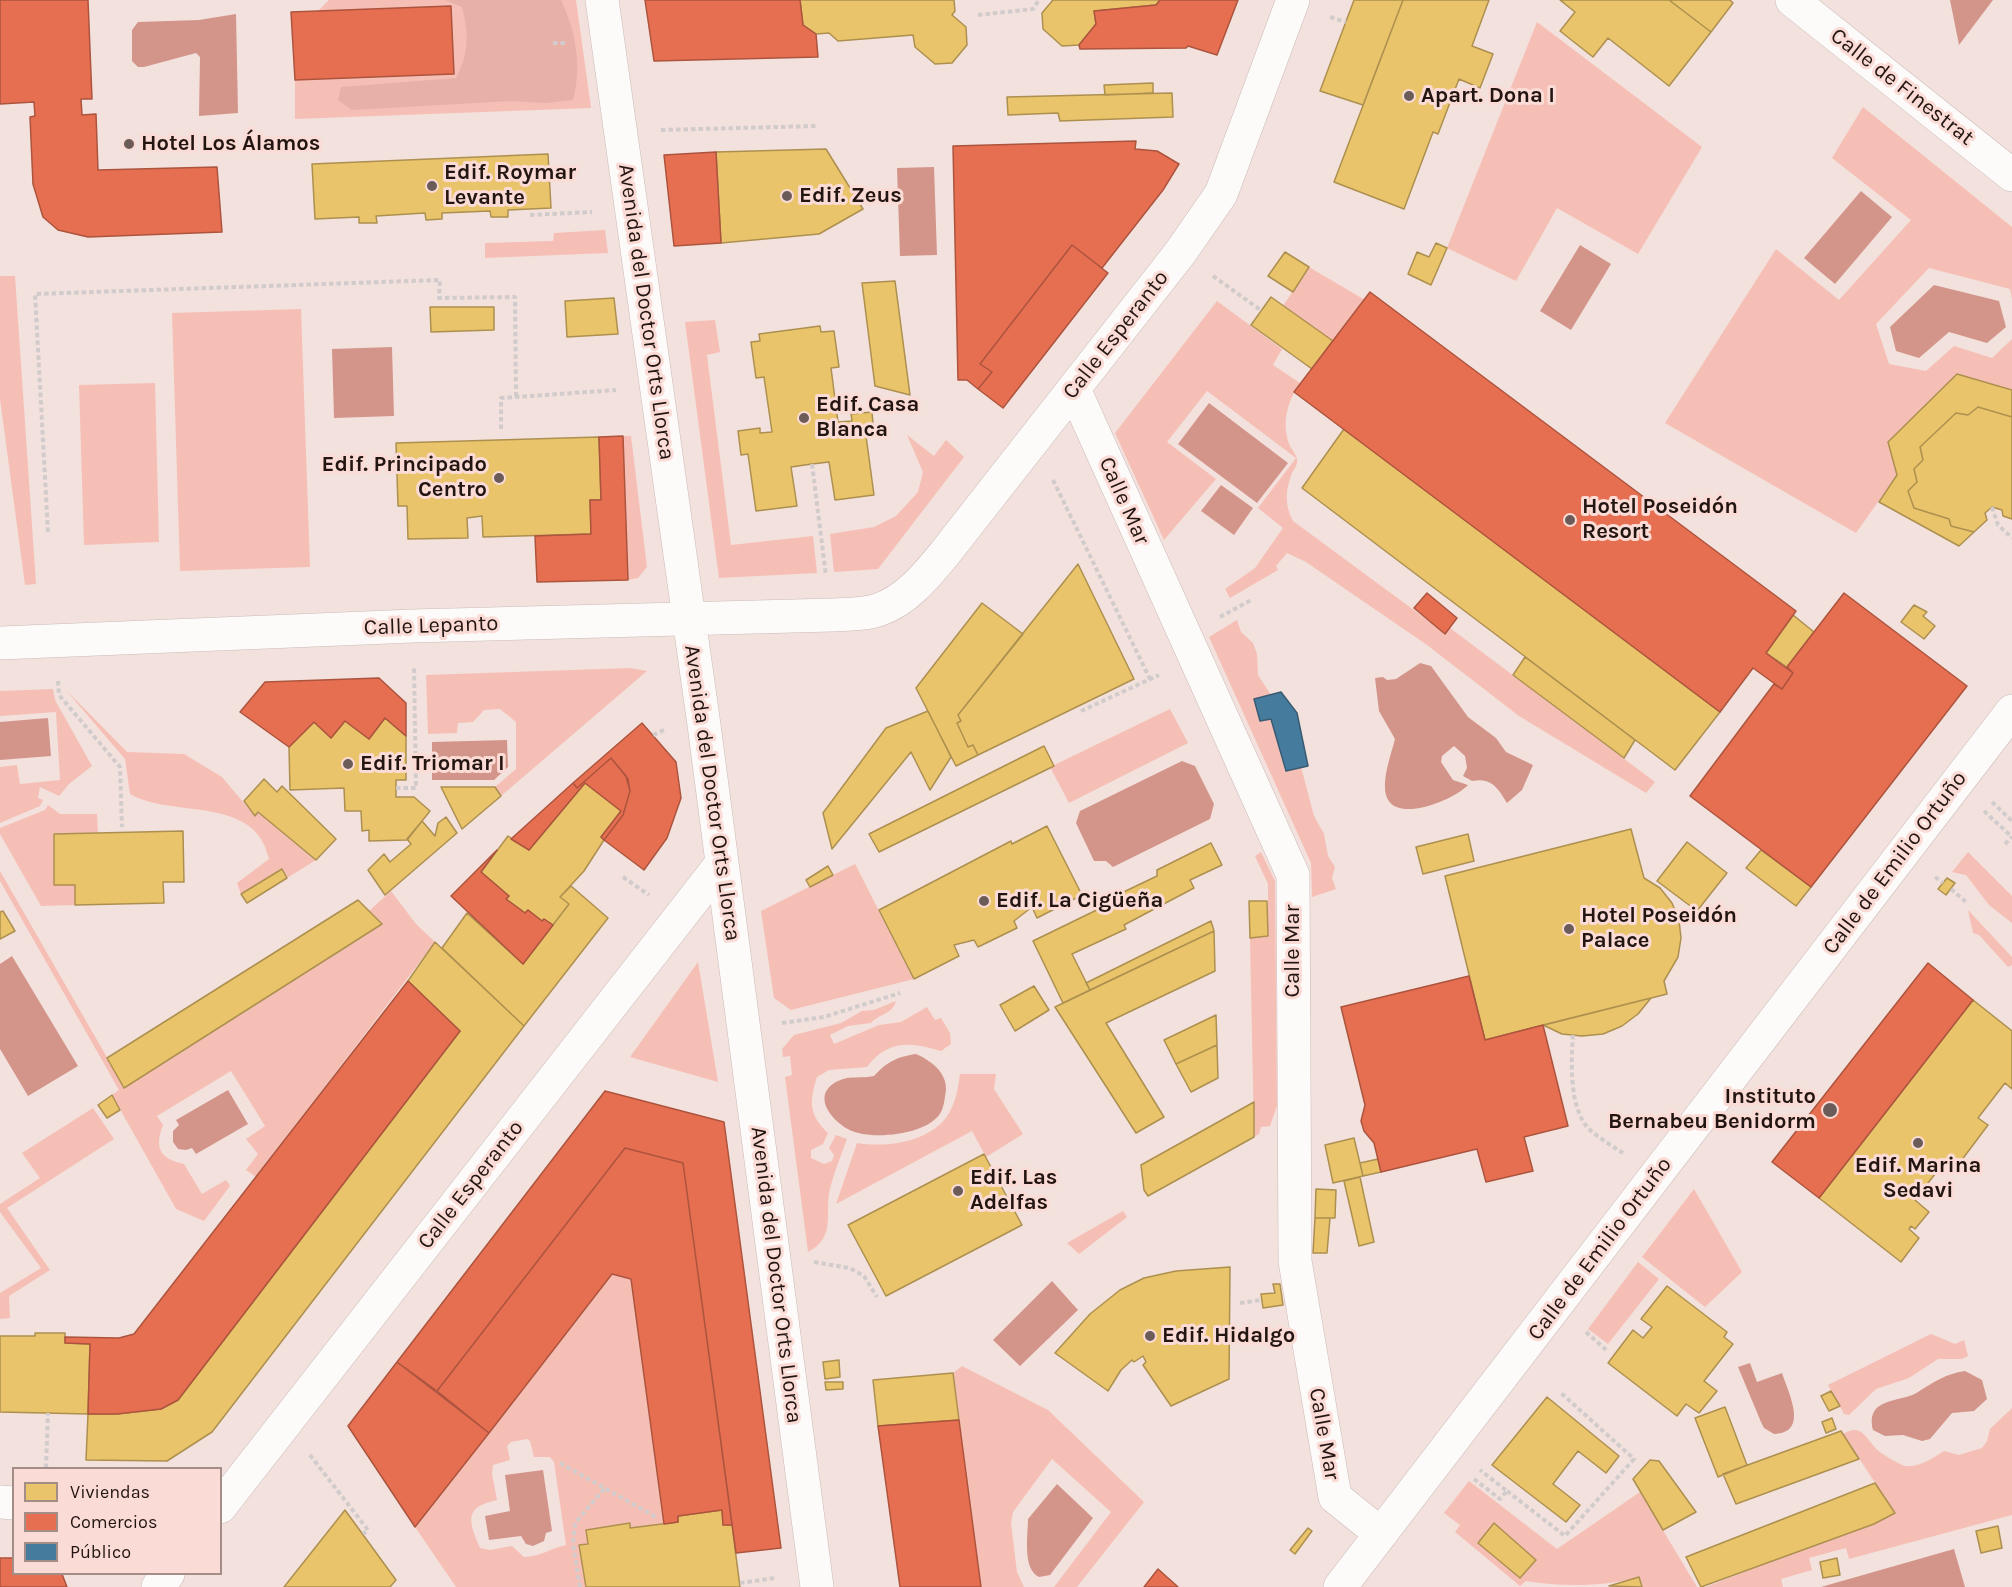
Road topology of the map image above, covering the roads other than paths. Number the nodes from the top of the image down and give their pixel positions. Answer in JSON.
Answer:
{"nodes":[{"id":1,"x":603,"y":0,"type":"edge"},
{"id":2,"x":1293,"y":0,"type":"edge"},
{"id":3,"x":1792,"y":0,"type":"edge"},
{"id":4,"x":2012,"y":175,"type":"edge"},
{"id":5,"x":1074,"y":389,"type":"junction"},
{"id":6,"x":847,"y":614,"type":"joint"},
{"id":7,"x":688,"y":620,"type":"junction"},
{"id":8,"x":0,"y":643,"type":"edge"},
{"id":9,"x":2012,"y":711,"type":"edge"},
{"id":10,"x":722,"y":863,"type":"junction"},
{"id":11,"x":222,"y":1504,"type":"edge"},
{"id":12,"x":1381,"y":1534,"type":"junction"},
{"id":13,"x":167,"y":1575,"type":"edge"},
{"id":14,"x":158,"y":1587,"type":"edge"},
{"id":15,"x":817,"y":1587,"type":"edge"},
{"id":16,"x":1340,"y":1587,"type":"edge"}],
"edges":[{"from":1,"to":7,"type":"street","name":"Avenida del Doctor Orts Llorca"},
{"from":2,"to":5,"type":"street","name":"Calle Esperanto"},
{"from":3,"to":4,"type":"street","name":"Calle de Finestrat"},
{"from":5,"to":6,"type":"street","name":"Calle Esperanto"},
{"from":5,"to":12,"type":"street","name":"Calle Mar"},
{"from":6,"to":7,"type":"street","name":"Calle Lepanto"},
{"from":7,"to":8,"type":"street","name":"Calle Lepanto"},
{"from":7,"to":10,"type":"street","name":"Avenida del Doctor Orts Llorca"},
{"from":9,"to":12,"type":"street","name":"Calle de Emilio Ortuño"},
{"from":10,"to":11,"type":"street","name":"Calle Esperanto"},
{"from":10,"to":15,"type":"street","name":"Avenida del Doctor Orts Llorca"},
{"from":12,"to":16,"type":"street","name":"Calle de Emilio Ortuño"},
{"from":13,"to":14,"type":"street"}]}
